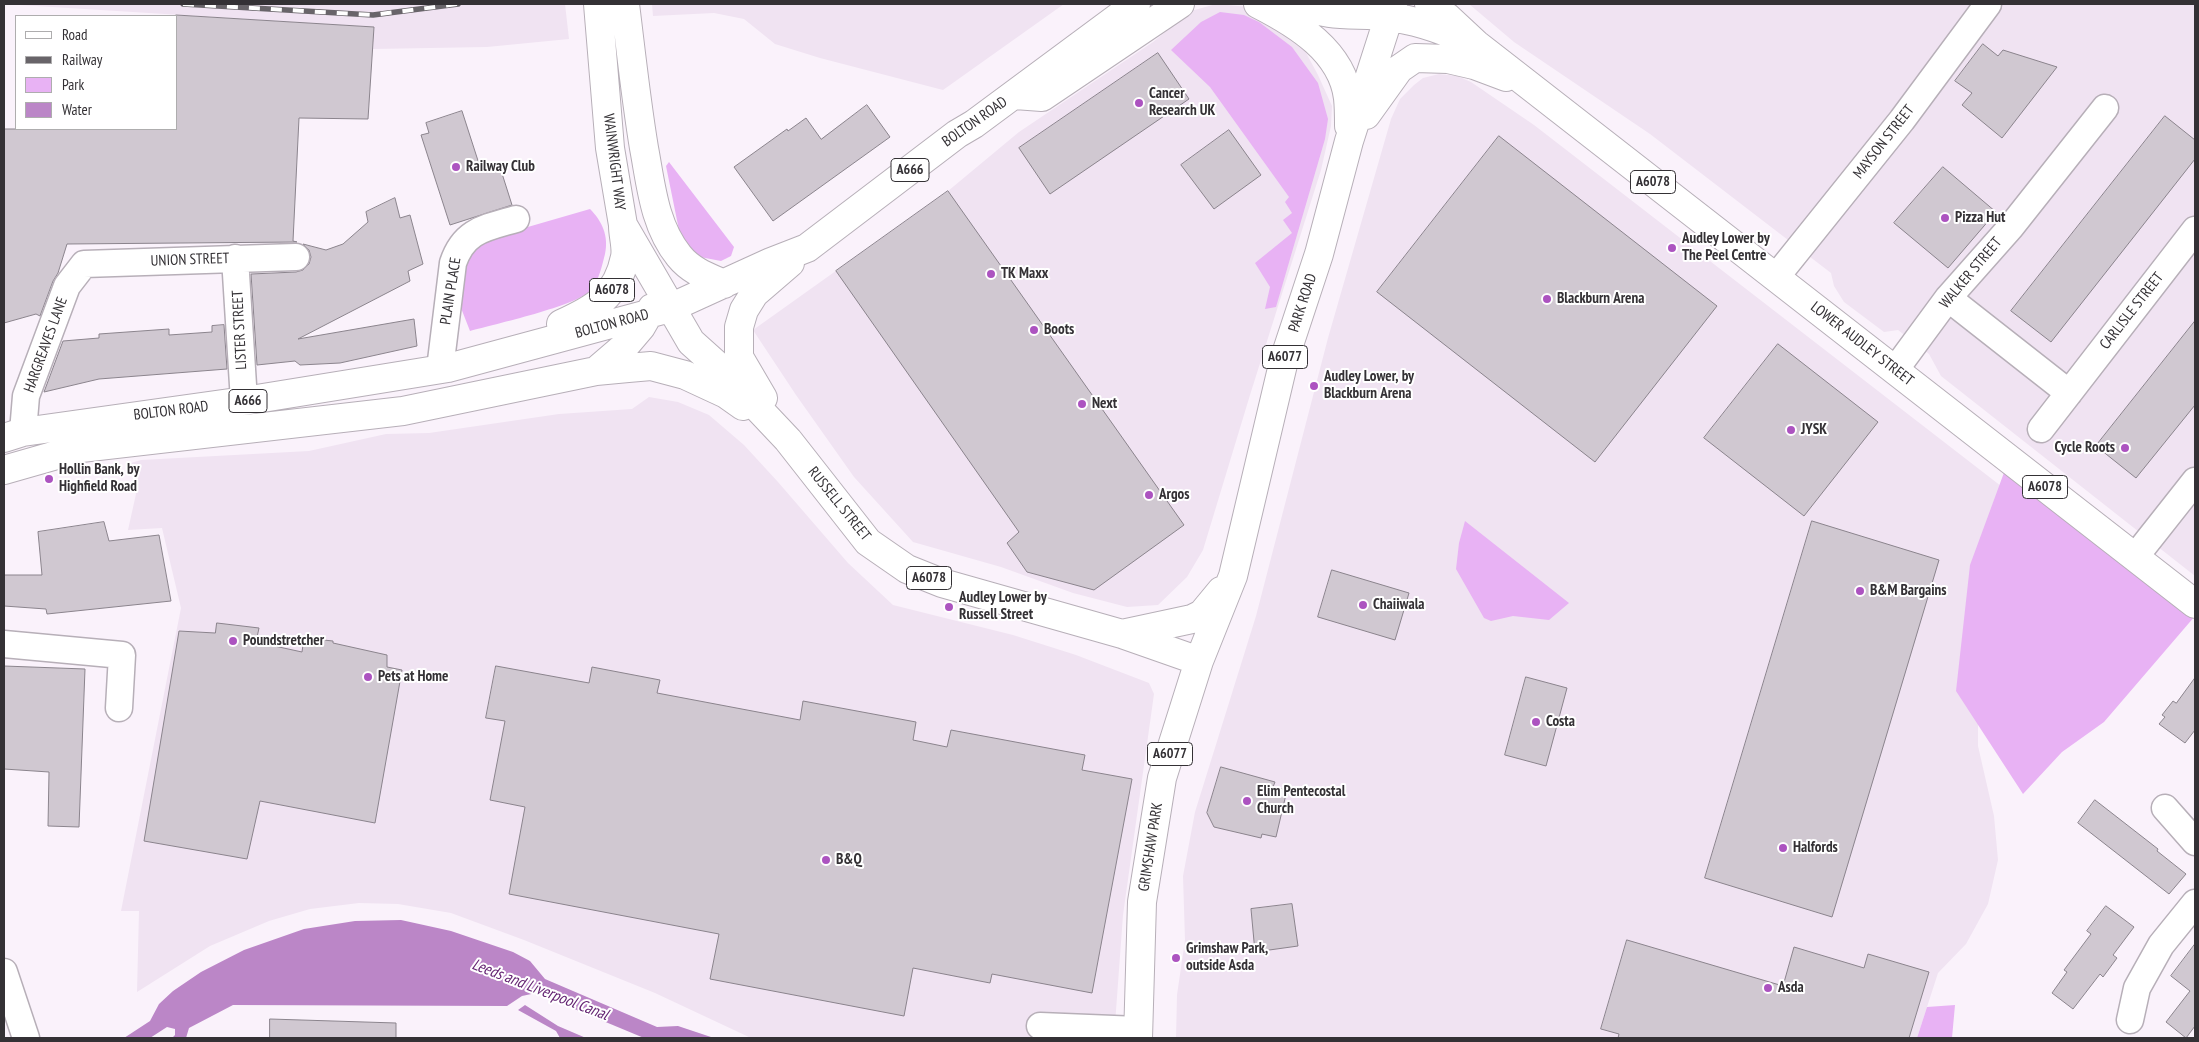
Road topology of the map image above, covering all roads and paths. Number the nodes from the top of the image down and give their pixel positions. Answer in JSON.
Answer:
{"nodes":[{"id":1,"x":598,"y":4,"type":"edge"},
{"id":2,"x":625,"y":4,"type":"edge"},
{"id":3,"x":1136,"y":4,"type":"edge"},
{"id":4,"x":1180,"y":4,"type":"edge"},
{"id":5,"x":1258,"y":4,"type":"edge"},
{"id":6,"x":1302,"y":4,"type":"edge"},
{"id":7,"x":1429,"y":4,"type":"edge"},
{"id":8,"x":1447,"y":4,"type":"edge"},
{"id":9,"x":1988,"y":4,"type":"edge"},
{"id":10,"x":1391,"y":10,"type":"edge"},
{"id":11,"x":1476,"y":44,"type":"junction"},
{"id":12,"x":1528,"y":84,"type":"junction"},
{"id":13,"x":1014,"y":95,"type":"junction"},
{"id":14,"x":2106,"y":108,"type":"dead end"},
{"id":15,"x":1349,"y":141,"type":"junction"},
{"id":16,"x":654,"y":207,"type":"junction"},
{"id":17,"x":516,"y":219,"type":"dead end"},
{"id":18,"x":622,"y":225,"type":"junction"},
{"id":19,"x":2195,"y":230,"type":"edge"},
{"id":20,"x":807,"y":248,"type":"junction"},
{"id":21,"x":296,"y":257,"type":"dead end"},
{"id":22,"x":235,"y":258,"type":"junction"},
{"id":23,"x":84,"y":264,"type":"joint"},
{"id":24,"x":1776,"y":277,"type":"junction"},
{"id":25,"x":724,"y":284,"type":"junction"},
{"id":26,"x":1948,"y":298,"type":"junction"},
{"id":27,"x":659,"y":304,"type":"junction"},
{"id":28,"x":491,"y":356,"type":"junction"},
{"id":29,"x":440,"y":369,"type":"junction"},
{"id":30,"x":1895,"y":370,"type":"junction"},
{"id":31,"x":596,"y":371,"type":"junction"},
{"id":32,"x":2069,"y":393,"type":"junction"},
{"id":33,"x":244,"y":401,"type":"junction"},
{"id":34,"x":2041,"y":429,"type":"dead end"},
{"id":35,"x":14,"y":435,"type":"edge"},
{"id":36,"x":788,"y":440,"type":"junction"},
{"id":37,"x":4,"y":470,"type":"edge"},
{"id":38,"x":2195,"y":481,"type":"edge"},
{"id":39,"x":2135,"y":557,"type":"junction"},
{"id":40,"x":1233,"y":576,"type":"junction"},
{"id":41,"x":2195,"y":604,"type":"edge"},
{"id":42,"x":1122,"y":634,"type":"junction"},
{"id":43,"x":4,"y":644,"type":"edge"},
{"id":44,"x":1199,"y":661,"type":"junction"},
{"id":45,"x":119,"y":708,"type":"dead end"},
{"id":46,"x":2165,"y":808,"type":"dead end"},
{"id":47,"x":2195,"y":842,"type":"edge"},
{"id":48,"x":2195,"y":903,"type":"edge"},
{"id":49,"x":4,"y":972,"type":"edge"},
{"id":50,"x":2130,"y":1020,"type":"dead end"},
{"id":51,"x":1040,"y":1026,"type":"dead end"},
{"id":52,"x":1138,"y":1034,"type":"edge"},
{"id":53,"x":26,"y":1038,"type":"edge"}],
"edges":[{"from":1,"to":18,"type":"highway","name":"WAINWRIGHT WAY","number":"A6078"},
{"from":2,"to":16,"type":"highway","name":"WAINWRIGHT WAY"},
{"from":3,"to":13,"type":"highway","name":"BOLTON ROAD","number":"A666"},
{"from":4,"to":13,"type":"highway"},
{"from":5,"to":15,"type":"highway"},
{"from":6,"to":10,"type":"highway"},
{"from":7,"to":11,"type":"highway","name":"LOWER AUDLEY STREET","number":"A6078"},
{"from":8,"to":11,"type":"highway"},
{"from":9,"to":24,"type":"street","name":"MAYSON STREET"},
{"from":10,"to":11,"type":"highway"},
{"from":10,"to":15,"type":"highway","name":"PARK ROAD"},
{"from":11,"to":12,"type":"highway","name":"LOWER AUDLEY STREET","number":"A6078"},
{"from":12,"to":15,"type":"highway","name":"LOWER AUDLEY STREET","number":"A6078"},
{"from":12,"to":24,"type":"highway","name":"LOWER AUDLEY STREET","number":"A6078"},
{"from":13,"to":20,"type":"highway","name":"BOLTON ROAD","number":"A666"},
{"from":14,"to":26,"type":"street","name":"WALKER STREET"},
{"from":15,"to":40,"type":"highway","name":"PARK ROAD","number":"A6077"},
{"from":16,"to":25,"type":"highway","name":"WAINWRIGHT WAY"},
{"from":16,"to":27,"type":"highway"},
{"from":17,"to":29,"type":"street","name":"PLAIN PLACE"},
{"from":18,"to":27,"type":"highway","name":"WAINWRIGHT WAY","number":"A6078"},
{"from":18,"to":28,"type":"highway","number":"A6078"},
{"from":19,"to":32,"type":"street","name":"CARLISLE STREET"},
{"from":20,"to":25,"type":"highway","name":"BOLTON ROAD","number":"A666"},
{"from":20,"to":36,"type":"highway"},
{"from":21,"to":22,"type":"street","name":"UNION STREET"},
{"from":22,"to":23,"type":"street","name":"UNION STREET"},
{"from":22,"to":33,"type":"street","name":"LISTER STREET"},
{"from":23,"to":35,"type":"street","name":"HARGREAVES LANE"},
{"from":24,"to":30,"type":"highway","name":"LOWER AUDLEY STREET","number":"A6078"},
{"from":25,"to":27,"type":"highway","name":"BOLTON ROAD","number":"A666"},
{"from":26,"to":30,"type":"street","name":"WALKER STREET"},
{"from":26,"to":32,"type":"street"},
{"from":27,"to":28,"type":"highway","name":"BOLTON ROAD","number":"A666"},
{"from":27,"to":31,"type":"highway"},
{"from":27,"to":36,"type":"highway","name":"RUSSELL STREET","number":"A6078"},
{"from":28,"to":29,"type":"highway","name":"BOLTON ROAD","number":"A666"},
{"from":29,"to":33,"type":"highway","name":"BOLTON ROAD","number":"A666"},
{"from":30,"to":39,"type":"highway","name":"LOWER AUDLEY STREET","number":"A6078"},
{"from":31,"to":36,"type":"highway","name":"BOLTON ROAD","number":"A666"},
{"from":31,"to":37,"type":"highway","name":"BOLTON ROAD","number":"A666"},
{"from":32,"to":34,"type":"street","name":"CARLISLE STREET"},
{"from":33,"to":35,"type":"highway","name":"BOLTON ROAD","number":"A666"},
{"from":36,"to":42,"type":"highway","name":"RUSSELL STREET","number":"A6078"},
{"from":38,"to":39,"type":"street"},
{"from":39,"to":41,"type":"highway","name":"LOWER AUDLEY STREET","number":"A6078"},
{"from":40,"to":42,"type":"highway","name":"RUSSELL STREET","number":"A6078"},
{"from":40,"to":44,"type":"highway","name":"PARK ROAD","number":"A6077"},
{"from":42,"to":44,"type":"highway","name":"RUSSELL STREET","number":"A6078"},
{"from":43,"to":45,"type":"street"},
{"from":44,"to":52,"type":"highway","name":"GRIMSHAW PARK","number":"A6077"},
{"from":46,"to":47,"type":"street"},
{"from":48,"to":50,"type":"street"},
{"from":49,"to":53,"type":"street"},
{"from":51,"to":52,"type":"street"}]}
